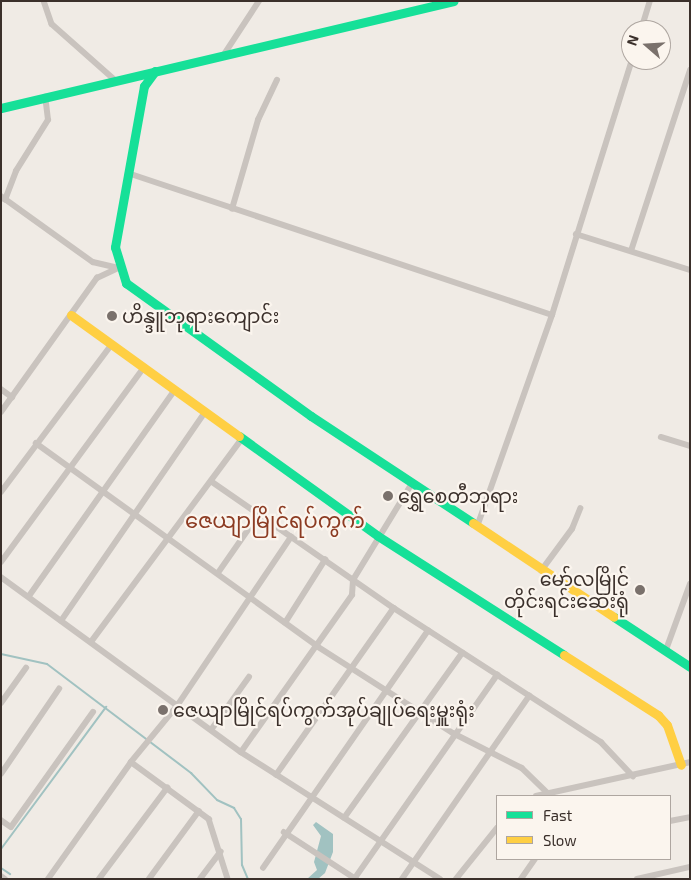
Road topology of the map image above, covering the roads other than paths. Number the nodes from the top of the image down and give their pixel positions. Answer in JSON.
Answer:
{"nodes":[{"id":1,"x":44,"y":1,"type":"edge"},
{"id":2,"x":259,"y":1,"type":"edge"},
{"id":3,"x":454,"y":1,"type":"edge"},
{"id":4,"x":650,"y":1,"type":"edge"},
{"id":5,"x":644,"y":20,"type":"edge"},
{"id":6,"x":225,"y":53,"type":"junction"},
{"id":7,"x":629,"y":70,"type":"edge"},
{"id":8,"x":690,"y":70,"type":"edge"},
{"id":9,"x":155,"y":71,"type":"junction"},
{"id":10,"x":115,"y":80,"type":"junction"},
{"id":11,"x":277,"y":80,"type":"dead end"},
{"id":12,"x":45,"y":97,"type":"junction"},
{"id":13,"x":1,"y":108,"type":"edge"},
{"id":14,"x":128,"y":173,"type":"junction"},
{"id":15,"x":3,"y":198,"type":"edge"},
{"id":16,"x":232,"y":209,"type":"junction"},
{"id":17,"x":576,"y":234,"type":"junction"},
{"id":18,"x":631,"y":252,"type":"junction"},
{"id":19,"x":118,"y":268,"type":"junction"},
{"id":20,"x":690,"y":270,"type":"edge"},
{"id":21,"x":71,"y":315,"type":"junction"},
{"id":22,"x":552,"y":316,"type":"junction"},
{"id":23,"x":112,"y":344,"type":"junction"},
{"id":24,"x":144,"y":367,"type":"junction"},
{"id":25,"x":1,"y":389,"type":"edge"},
{"id":26,"x":175,"y":390,"type":"junction"},
{"id":27,"x":12,"y":397,"type":"junction"},
{"id":28,"x":1,"y":412,"type":"edge"},
{"id":29,"x":205,"y":412,"type":"junction"},
{"id":30,"x":661,"y":437,"type":"dead end"},
{"id":31,"x":242,"y":439,"type":"junction"},
{"id":32,"x":36,"y":443,"type":"junction"},
{"id":33,"x":690,"y":446,"type":"edge"},
{"id":34,"x":70,"y":468,"type":"junction"},
{"id":35,"x":211,"y":481,"type":"junction"},
{"id":36,"x":411,"y":485,"type":"junction"},
{"id":37,"x":103,"y":490,"type":"junction"},
{"id":38,"x":1,"y":492,"type":"edge"},
{"id":39,"x":580,"y":509,"type":"dead end"},
{"id":40,"x":138,"y":513,"type":"junction"},
{"id":41,"x":259,"y":514,"type":"junction"},
{"id":42,"x":477,"y":527,"type":"junction"},
{"id":43,"x":378,"y":536,"type":"junction"},
{"id":44,"x":170,"y":537,"type":"junction"},
{"id":45,"x":291,"y":537,"type":"junction"},
{"id":46,"x":325,"y":560,"type":"junction"},
{"id":47,"x":1,"y":562,"type":"edge"},
{"id":48,"x":541,"y":571,"type":"junction"},
{"id":49,"x":218,"y":573,"type":"junction"},
{"id":50,"x":1,"y":577,"type":"edge"},
{"id":51,"x":353,"y":580,"type":"junction"},
{"id":52,"x":690,"y":584,"type":"edge"},
{"id":53,"x":29,"y":596,"type":"junction"},
{"id":54,"x":251,"y":598,"type":"junction"},
{"id":55,"x":394,"y":608,"type":"junction"},
{"id":56,"x":61,"y":620,"type":"junction"},
{"id":57,"x":285,"y":623,"type":"junction"},
{"id":58,"x":428,"y":631,"type":"junction"},
{"id":59,"x":91,"y":642,"type":"junction"},
{"id":60,"x":316,"y":646,"type":"junction"},
{"id":61,"x":666,"y":650,"type":"junction"},
{"id":62,"x":462,"y":653,"type":"junction"},
{"id":63,"x":690,"y":667,"type":"edge"},
{"id":64,"x":26,"y":668,"type":"dead end"},
{"id":65,"x":352,"y":668,"type":"junction"},
{"id":66,"x":497,"y":675,"type":"junction"},
{"id":67,"x":249,"y":677,"type":"dead end"},
{"id":68,"x":59,"y":689,"type":"dead end"},
{"id":69,"x":387,"y":690,"type":"junction"},
{"id":70,"x":529,"y":696,"type":"junction"},
{"id":71,"x":1,"y":703,"type":"edge"},
{"id":72,"x":177,"y":706,"type":"junction"},
{"id":73,"x":421,"y":711,"type":"junction"},
{"id":74,"x":92,"y":712,"type":"dead end"},
{"id":75,"x":211,"y":730,"type":"junction"},
{"id":76,"x":454,"y":732,"type":"junction"},
{"id":77,"x":241,"y":752,"type":"junction"},
{"id":78,"x":492,"y":755,"type":"junction"},
{"id":79,"x":131,"y":762,"type":"junction"},
{"id":80,"x":686,"y":764,"type":"edge"},
{"id":81,"x":1,"y":774,"type":"edge"},
{"id":82,"x":276,"y":775,"type":"junction"},
{"id":83,"x":633,"y":776,"type":"junction"},
{"id":84,"x":167,"y":788,"type":"junction"},
{"id":85,"x":548,"y":793,"type":"junction"},
{"id":86,"x":540,"y":795,"type":"edge"},
{"id":87,"x":310,"y":796,"type":"junction"},
{"id":88,"x":199,"y":811,"type":"junction"},
{"id":89,"x":690,"y":817,"type":"edge"},
{"id":90,"x":344,"y":818,"type":"junction"},
{"id":91,"x":1,"y":820,"type":"edge"},
{"id":92,"x":671,"y":821,"type":"edge"},
{"id":93,"x":496,"y":829,"type":"edge"},
{"id":94,"x":284,"y":832,"type":"junction"},
{"id":95,"x":379,"y":840,"type":"junction"},
{"id":96,"x":220,"y":852,"type":"junction"},
{"id":97,"x":534,"y":860,"type":"edge"},
{"id":98,"x":413,"y":862,"type":"junction"},
{"id":99,"x":690,"y":867,"type":"edge"},
{"id":100,"x":263,"y":868,"type":"dead end"},
{"id":101,"x":48,"y":879,"type":"edge"},
{"id":102,"x":98,"y":879,"type":"edge"},
{"id":103,"x":149,"y":879,"type":"edge"},
{"id":104,"x":200,"y":879,"type":"edge"},
{"id":105,"x":228,"y":879,"type":"edge"},
{"id":106,"x":355,"y":879,"type":"edge"},
{"id":107,"x":402,"y":879,"type":"edge"},
{"id":108,"x":440,"y":879,"type":"edge"},
{"id":109,"x":456,"y":879,"type":"edge"},
{"id":110,"x":521,"y":879,"type":"edge"},
{"id":111,"x":637,"y":879,"type":"edge"}],
"edges":[{"from":1,"to":10,"type":"street"},
{"from":2,"to":6,"type":"street"},
{"from":3,"to":6,"type":"main road"},
{"from":4,"to":5,"type":"street"},
{"from":6,"to":9,"type":"main road"},
{"from":7,"to":17,"type":"street"},
{"from":8,"to":18,"type":"street"},
{"from":9,"to":10,"type":"main road"},
{"from":9,"to":14,"type":"main road"},
{"from":10,"to":12,"type":"main road"},
{"from":11,"to":16,"type":"street"},
{"from":12,"to":13,"type":"main road"},
{"from":12,"to":15,"type":"street"},
{"from":14,"to":16,"type":"street"},
{"from":14,"to":19,"type":"main road"},
{"from":15,"to":19,"type":"street"},
{"from":16,"to":22,"type":"street"},
{"from":17,"to":18,"type":"street"},
{"from":17,"to":22,"type":"street"},
{"from":18,"to":20,"type":"street"},
{"from":19,"to":21,"type":"street"},
{"from":19,"to":36,"type":"main road"},
{"from":21,"to":23,"type":"main road"},
{"from":21,"to":27,"type":"street"},
{"from":22,"to":42,"type":"street"},
{"from":23,"to":24,"type":"main road"},
{"from":23,"to":32,"type":"street"},
{"from":24,"to":26,"type":"main road"},
{"from":24,"to":34,"type":"street"},
{"from":25,"to":27,"type":"street"},
{"from":26,"to":29,"type":"main road"},
{"from":26,"to":37,"type":"street"},
{"from":27,"to":28,"type":"street"},
{"from":29,"to":31,"type":"main road"},
{"from":29,"to":40,"type":"street"},
{"from":30,"to":33,"type":"street"},
{"from":31,"to":35,"type":"street"},
{"from":31,"to":43,"type":"main road"},
{"from":32,"to":34,"type":"street"},
{"from":32,"to":38,"type":"street"},
{"from":34,"to":37,"type":"street"},
{"from":34,"to":47,"type":"street"},
{"from":35,"to":41,"type":"street"},
{"from":35,"to":44,"type":"street"},
{"from":36,"to":42,"type":"main road"},
{"from":36,"to":43,"type":"street"},
{"from":37,"to":40,"type":"street"},
{"from":37,"to":53,"type":"street"},
{"from":39,"to":48,"type":"street"},
{"from":40,"to":44,"type":"street"},
{"from":40,"to":56,"type":"street"},
{"from":41,"to":45,"type":"street"},
{"from":41,"to":49,"type":"street"},
{"from":42,"to":48,"type":"main road"},
{"from":43,"to":51,"type":"street"},
{"from":43,"to":80,"type":"main road"},
{"from":44,"to":49,"type":"street"},
{"from":44,"to":59,"type":"street"},
{"from":45,"to":46,"type":"street"},
{"from":45,"to":54,"type":"street"},
{"from":46,"to":51,"type":"street"},
{"from":46,"to":57,"type":"street"},
{"from":48,"to":61,"type":"main road"},
{"from":49,"to":54,"type":"street"},
{"from":50,"to":53,"type":"street"},
{"from":51,"to":55,"type":"street"},
{"from":51,"to":60,"type":"street"},
{"from":52,"to":61,"type":"street"},
{"from":53,"to":56,"type":"street"},
{"from":54,"to":57,"type":"street"},
{"from":54,"to":72,"type":"street"},
{"from":55,"to":58,"type":"street"},
{"from":55,"to":65,"type":"street"},
{"from":56,"to":59,"type":"street"},
{"from":57,"to":60,"type":"street"},
{"from":58,"to":62,"type":"street"},
{"from":58,"to":69,"type":"street"},
{"from":59,"to":72,"type":"street"},
{"from":60,"to":65,"type":"street"},
{"from":60,"to":77,"type":"street"},
{"from":61,"to":63,"type":"main road"},
{"from":62,"to":66,"type":"street"},
{"from":62,"to":73,"type":"street"},
{"from":64,"to":71,"type":"street"},
{"from":65,"to":69,"type":"street"},
{"from":65,"to":82,"type":"street"},
{"from":66,"to":70,"type":"street"},
{"from":66,"to":76,"type":"street"},
{"from":67,"to":75,"type":"street"},
{"from":68,"to":81,"type":"street"},
{"from":69,"to":73,"type":"street"},
{"from":69,"to":87,"type":"street"},
{"from":70,"to":78,"type":"street"},
{"from":70,"to":83,"type":"street"},
{"from":72,"to":75,"type":"street"},
{"from":72,"to":79,"type":"street"},
{"from":73,"to":76,"type":"street"},
{"from":73,"to":90,"type":"street"},
{"from":74,"to":91,"type":"street"},
{"from":75,"to":77,"type":"street"},
{"from":76,"to":78,"type":"street"},
{"from":76,"to":95,"type":"street"},
{"from":77,"to":82,"type":"street"},
{"from":78,"to":85,"type":"street"},
{"from":78,"to":98,"type":"street"},
{"from":79,"to":84,"type":"street"},
{"from":79,"to":101,"type":"street"},
{"from":80,"to":83,"type":"street"},
{"from":82,"to":87,"type":"street"},
{"from":83,"to":85,"type":"street"},
{"from":84,"to":88,"type":"street"},
{"from":84,"to":102,"type":"street"},
{"from":85,"to":86,"type":"street"},
{"from":87,"to":90,"type":"street"},
{"from":87,"to":94,"type":"street"},
{"from":88,"to":96,"type":"street"},
{"from":88,"to":103,"type":"street"},
{"from":89,"to":92,"type":"street"},
{"from":90,"to":95,"type":"street"},
{"from":93,"to":109,"type":"street"},
{"from":94,"to":100,"type":"street"},
{"from":94,"to":106,"type":"street"},
{"from":95,"to":98,"type":"street"},
{"from":95,"to":106,"type":"street"},
{"from":96,"to":104,"type":"street"},
{"from":96,"to":105,"type":"street"},
{"from":97,"to":110,"type":"street"},
{"from":98,"to":107,"type":"street"},
{"from":98,"to":108,"type":"street"},
{"from":99,"to":111,"type":"street"}]}
